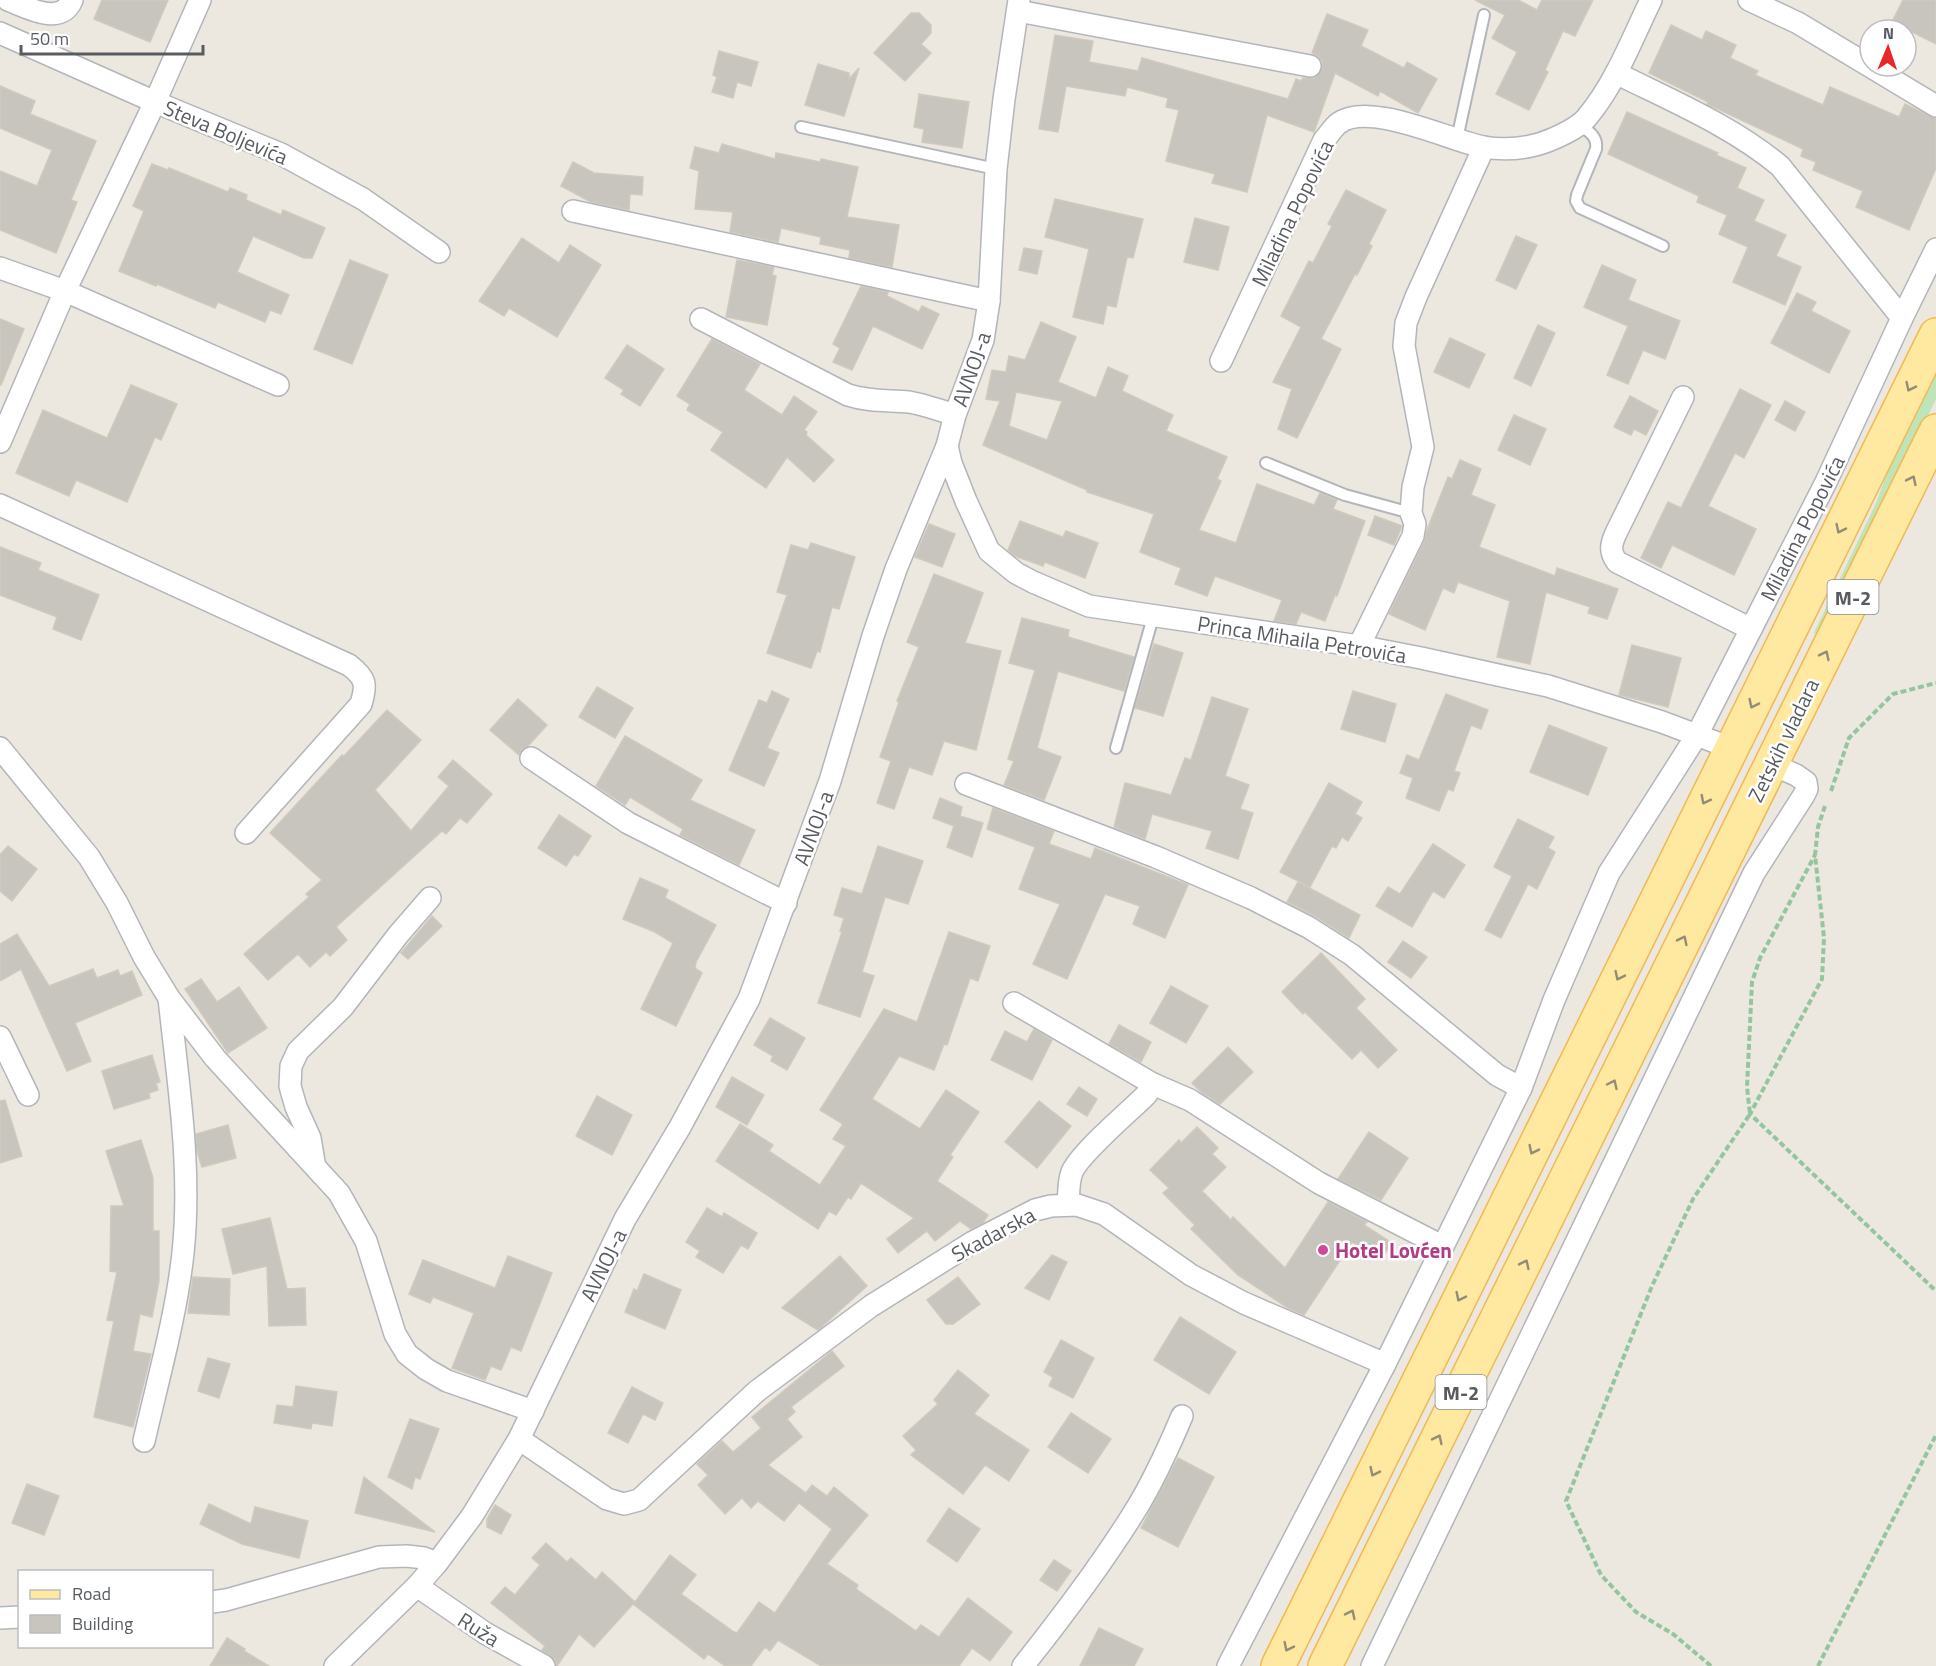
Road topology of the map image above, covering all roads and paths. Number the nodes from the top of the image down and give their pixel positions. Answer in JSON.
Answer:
{"nodes":[{"id":1,"x":8,"y":0,"type":"edge"},
{"id":2,"x":72,"y":0,"type":"edge"},
{"id":3,"x":200,"y":0,"type":"edge"},
{"id":4,"x":1651,"y":0,"type":"edge"},
{"id":5,"x":1749,"y":0,"type":"edge"},
{"id":6,"x":1018,"y":5,"type":"edge"},
{"id":7,"x":1485,"y":15,"type":"dead end"},
{"id":8,"x":0,"y":33,"type":"edge"},
{"id":9,"x":1310,"y":66,"type":"dead end"},
{"id":10,"x":1616,"y":73,"type":"junction"},
{"id":11,"x":155,"y":102,"type":"junction"},
{"id":12,"x":1936,"y":106,"type":"edge"},
{"id":13,"x":1579,"y":124,"type":"junction"},
{"id":14,"x":801,"y":127,"type":"dead end"},
{"id":15,"x":1457,"y":139,"type":"junction"},
{"id":16,"x":1484,"y":147,"type":"junction"},
{"id":17,"x":996,"y":169,"type":"junction"},
{"id":18,"x":573,"y":211,"type":"dead end"},
{"id":19,"x":1664,"y":246,"type":"dead end"},
{"id":20,"x":1936,"y":249,"type":"edge"},
{"id":21,"x":439,"y":252,"type":"dead end"},
{"id":22,"x":0,"y":268,"type":"edge"},
{"id":23,"x":65,"y":291,"type":"junction"},
{"id":24,"x":989,"y":302,"type":"junction"},
{"id":25,"x":1902,"y":318,"type":"junction"},
{"id":26,"x":701,"y":319,"type":"dead end"},
{"id":27,"x":1936,"y":335,"type":"edge"},
{"id":28,"x":1221,"y":361,"type":"dead end"},
{"id":29,"x":278,"y":385,"type":"dead end"},
{"id":30,"x":1683,"y":397,"type":"dead end"},
{"id":31,"x":955,"y":415,"type":"junction"},
{"id":32,"x":1936,"y":431,"type":"edge"},
{"id":33,"x":0,"y":442,"type":"edge"},
{"id":34,"x":947,"y":446,"type":"junction"},
{"id":35,"x":1266,"y":463,"type":"dead end"},
{"id":36,"x":0,"y":505,"type":"edge"},
{"id":37,"x":1411,"y":513,"type":"junction"},
{"id":38,"x":1153,"y":617,"type":"junction"},
{"id":39,"x":1751,"y":629,"type":"junction"},
{"id":40,"x":1359,"y":646,"type":"junction"},
{"id":41,"x":1936,"y":683,"type":"edge"},
{"id":42,"x":1697,"y":735,"type":"junction"},
{"id":43,"x":0,"y":748,"type":"edge"},
{"id":44,"x":1116,"y":748,"type":"dead end"},
{"id":45,"x":1731,"y":748,"type":"junction"},
{"id":46,"x":531,"y":758,"type":"dead end"},
{"id":47,"x":1771,"y":764,"type":"junction"},
{"id":48,"x":966,"y":784,"type":"dead end"},
{"id":49,"x":1830,"y":794,"type":"dead end"},
{"id":50,"x":1826,"y":805,"type":"dead end"},
{"id":51,"x":246,"y":833,"type":"dead end"},
{"id":52,"x":1815,"y":855,"type":"junction"},
{"id":53,"x":430,"y":898,"type":"dead end"},
{"id":54,"x":786,"y":903,"type":"junction"},
{"id":55,"x":169,"y":998,"type":"junction"},
{"id":56,"x":1014,"y":1003,"type":"dead end"},
{"id":57,"x":0,"y":1037,"type":"edge"},
{"id":58,"x":1153,"y":1084,"type":"junction"},
{"id":59,"x":1521,"y":1088,"type":"junction"},
{"id":60,"x":28,"y":1095,"type":"dead end"},
{"id":61,"x":1750,"y":1114,"type":"junction"},
{"id":62,"x":314,"y":1163,"type":"junction"},
{"id":63,"x":1068,"y":1205,"type":"junction"},
{"id":64,"x":1442,"y":1245,"type":"junction"},
{"id":65,"x":1936,"y":1291,"type":"edge"},
{"id":66,"x":1385,"y":1364,"type":"junction"},
{"id":67,"x":533,"y":1411,"type":"junction"},
{"id":68,"x":1182,"y":1416,"type":"dead end"},
{"id":69,"x":1936,"y":1435,"type":"edge"},
{"id":70,"x":519,"y":1440,"type":"junction"},
{"id":71,"x":144,"y":1441,"type":"dead end"},
{"id":72,"x":437,"y":1563,"type":"junction"},
{"id":73,"x":417,"y":1587,"type":"junction"},
{"id":74,"x":213,"y":1602,"type":"edge"},
{"id":75,"x":18,"y":1617,"type":"edge"},
{"id":76,"x":0,"y":1618,"type":"edge"},
{"id":77,"x":335,"y":1666,"type":"edge"},
{"id":78,"x":544,"y":1666,"type":"edge"},
{"id":79,"x":1023,"y":1666,"type":"edge"},
{"id":80,"x":1228,"y":1666,"type":"edge"},
{"id":81,"x":1278,"y":1666,"type":"edge"},
{"id":82,"x":1325,"y":1666,"type":"edge"},
{"id":83,"x":1372,"y":1666,"type":"edge"},
{"id":84,"x":1711,"y":1666,"type":"edge"},
{"id":85,"x":1818,"y":1666,"type":"edge"}],
"edges":[{"from":1,"to":2,"type":"street"},
{"from":3,"to":11,"type":"street"},
{"from":4,"to":10,"type":"street","name":"Miladina Popovića"},
{"from":5,"to":12,"type":"street"},
{"from":6,"to":9,"type":"street"},
{"from":6,"to":17,"type":"street","name":"AVNOJ-a"},
{"from":7,"to":15,"type":"lane"},
{"from":8,"to":11,"type":"street","name":"Steva Boljevića"},
{"from":10,"to":13,"type":"street","name":"Miladina Popovića"},
{"from":10,"to":25,"type":"street"},
{"from":11,"to":21,"type":"street","name":"Steva Boljevića"},
{"from":11,"to":23,"type":"street"},
{"from":13,"to":16,"type":"street","name":"Miladina Popovića"},
{"from":13,"to":19,"type":"lane"},
{"from":14,"to":17,"type":"lane"},
{"from":15,"to":16,"type":"street","name":"Miladina Popovića"},
{"from":15,"to":28,"type":"street","name":"Miladina Popovića"},
{"from":16,"to":37,"type":"street"},
{"from":17,"to":24,"type":"street","name":"AVNOJ-a"},
{"from":18,"to":24,"type":"street"},
{"from":20,"to":25,"type":"street","name":"Miladina Popovića"},
{"from":22,"to":23,"type":"street"},
{"from":23,"to":29,"type":"street"},
{"from":23,"to":33,"type":"street"},
{"from":24,"to":31,"type":"street","name":"AVNOJ-a"},
{"from":25,"to":39,"type":"street","name":"Miladina Popovića"},
{"from":26,"to":31,"type":"street"},
{"from":27,"to":45,"type":"main road","name":"Zetskih vladara","number":"M-2","one_way":true},
{"from":30,"to":39,"type":"street"},
{"from":31,"to":34,"type":"street","name":"AVNOJ-a"},
{"from":47,"to":32,"type":"main road","name":"Zetskih vladara","number":"M-2","one_way":true},
{"from":34,"to":38,"type":"street","name":"Princa Mihaila Petrovića"},
{"from":34,"to":54,"type":"street","name":"AVNOJ-a"},
{"from":35,"to":37,"type":"lane"},
{"from":36,"to":51,"type":"street"},
{"from":37,"to":40,"type":"street"},
{"from":38,"to":40,"type":"street","name":"Princa Mihaila Petrovića"},
{"from":38,"to":44,"type":"lane"},
{"from":39,"to":42,"type":"street","name":"Miladina Popovića"},
{"from":40,"to":42,"type":"street","name":"Princa Mihaila Petrovića"},
{"from":41,"to":49,"type":"path"},
{"from":42,"to":45,"type":"street","name":"Princa Mihaila Petrovića"},
{"from":42,"to":59,"type":"street","name":"Miladina Popovića"},
{"from":43,"to":55,"type":"street"},
{"from":45,"to":81,"type":"main road","number":"M-2","one_way":true},
{"from":46,"to":54,"type":"street"},
{"from":82,"to":47,"type":"main road","name":"Zetskih vladara","number":"M-2","one_way":true},
{"from":47,"to":83,"type":"street"},
{"from":48,"to":59,"type":"street"},
{"from":50,"to":52,"type":"path"},
{"from":52,"to":61,"type":"path"},
{"from":52,"to":61,"type":"path"},
{"from":53,"to":62,"type":"street"},
{"from":54,"to":67,"type":"street","name":"AVNOJ-a"},
{"from":55,"to":62,"type":"street"},
{"from":55,"to":71,"type":"street"},
{"from":56,"to":58,"type":"street"},
{"from":57,"to":60,"type":"street"},
{"from":58,"to":63,"type":"street"},
{"from":58,"to":64,"type":"street"},
{"from":59,"to":64,"type":"street","name":"Miladina Popovića"},
{"from":61,"to":65,"type":"path"},
{"from":61,"to":84,"type":"path"},
{"from":62,"to":67,"type":"street"},
{"from":63,"to":66,"type":"street","name":"Skadarska"},
{"from":63,"to":70,"type":"street","name":"Skadarska"},
{"from":64,"to":66,"type":"street","name":"Miladina Popovića"},
{"from":66,"to":80,"type":"street","name":"Miladina Popovića"},
{"from":67,"to":70,"type":"street","name":"AVNOJ-a"},
{"from":68,"to":79,"type":"street"},
{"from":69,"to":85,"type":"path"},
{"from":70,"to":72,"type":"street","name":"AVNOJ-a"},
{"from":72,"to":73,"type":"street","name":"AVNOJ-a"},
{"from":72,"to":74,"type":"street"},
{"from":73,"to":77,"type":"street","name":"AVNOJ-a"},
{"from":73,"to":78,"type":"street","name":"Ruža"},
{"from":75,"to":76,"type":"street"}]}
